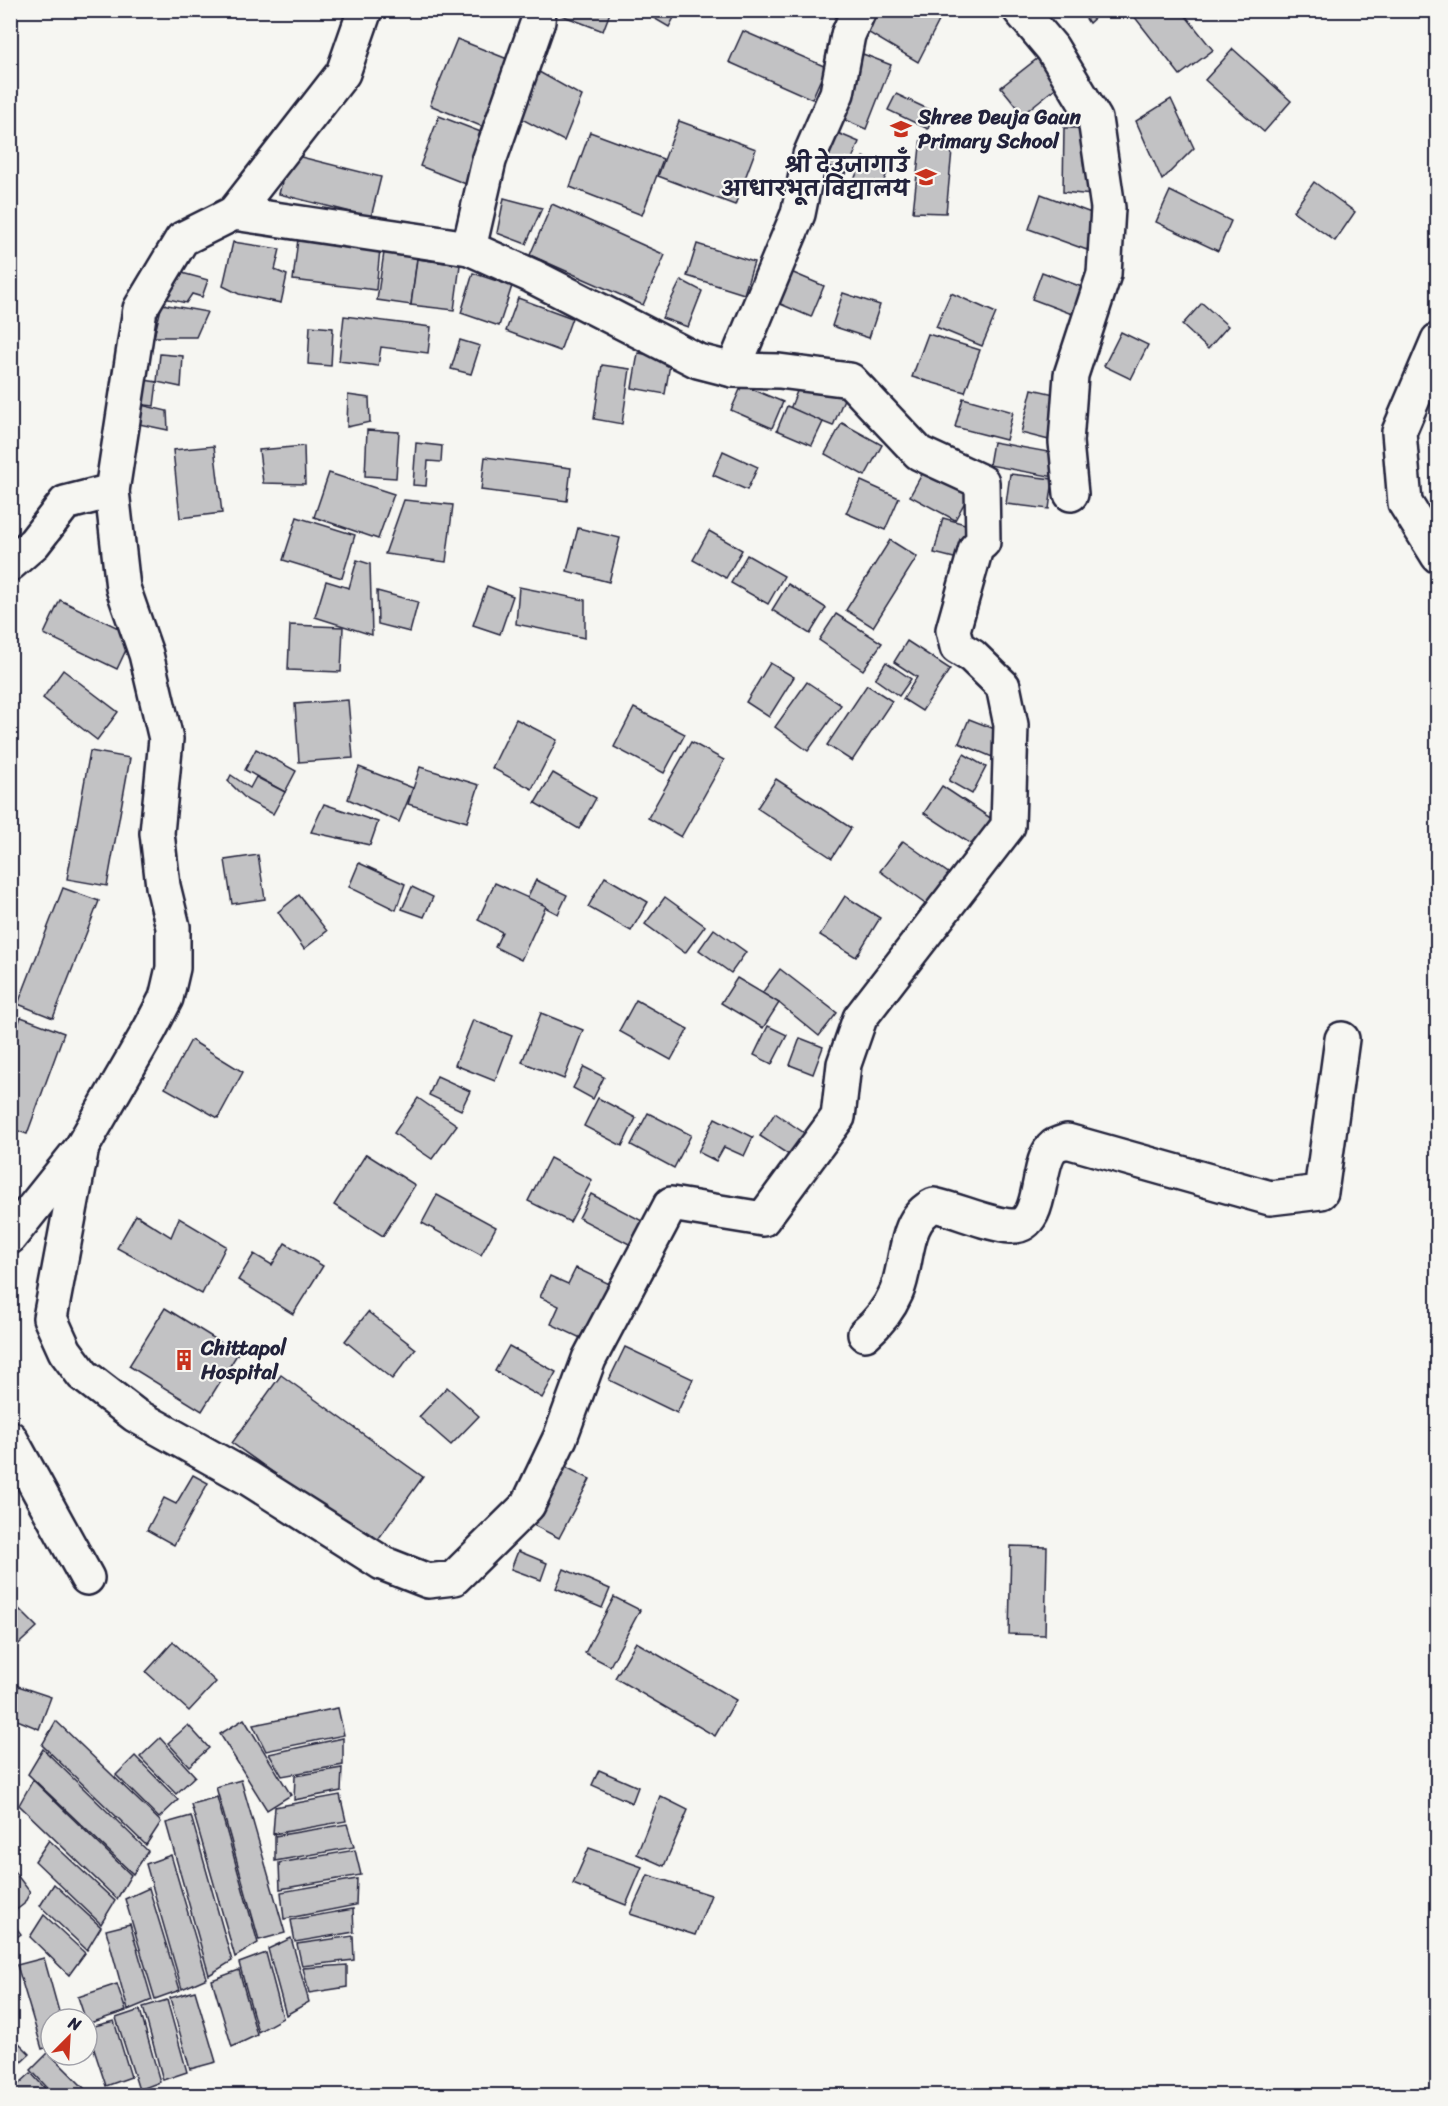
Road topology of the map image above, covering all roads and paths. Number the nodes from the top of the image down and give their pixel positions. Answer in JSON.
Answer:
{"nodes":[{"id":1,"x":365,"y":10,"type":"edge"},
{"id":2,"x":539,"y":10,"type":"edge"},
{"id":3,"x":859,"y":10,"type":"edge"},
{"id":4,"x":1020,"y":10,"type":"edge"},
{"id":5,"x":234,"y":213,"type":"junction"},
{"id":6,"x":469,"y":248,"type":"junction"},
{"id":7,"x":1437,"y":340,"type":"edge"},
{"id":8,"x":733,"y":370,"type":"junction"},
{"id":9,"x":112,"y":491,"type":"junction"},
{"id":10,"x":1071,"y":494,"type":"dead end"},
{"id":11,"x":1437,"y":556,"type":"edge"},
{"id":12,"x":10,"y":564,"type":"edge"},
{"id":13,"x":1342,"y":1039,"type":"dead end"},
{"id":14,"x":82,"y":1147,"type":"junction"},
{"id":15,"x":10,"y":1237,"type":"edge"},
{"id":16,"x":865,"y":1334,"type":"dead end"},
{"id":17,"x":10,"y":1438,"type":"edge"},
{"id":18,"x":87,"y":1578,"type":"dead end"}],
"edges":[{"from":1,"to":5,"type":"street"},
{"from":2,"to":6,"type":"street"},
{"from":3,"to":8,"type":"street"},
{"from":4,"to":10,"type":"street"},
{"from":5,"to":6,"type":"street"},
{"from":5,"to":9,"type":"street"},
{"from":6,"to":8,"type":"street"},
{"from":7,"to":11,"type":"street"},
{"from":8,"to":14,"type":"street"},
{"from":9,"to":12,"type":"street"},
{"from":9,"to":14,"type":"street"},
{"from":13,"to":16,"type":"street"},
{"from":14,"to":15,"type":"street"},
{"from":17,"to":18,"type":"street"}]}
